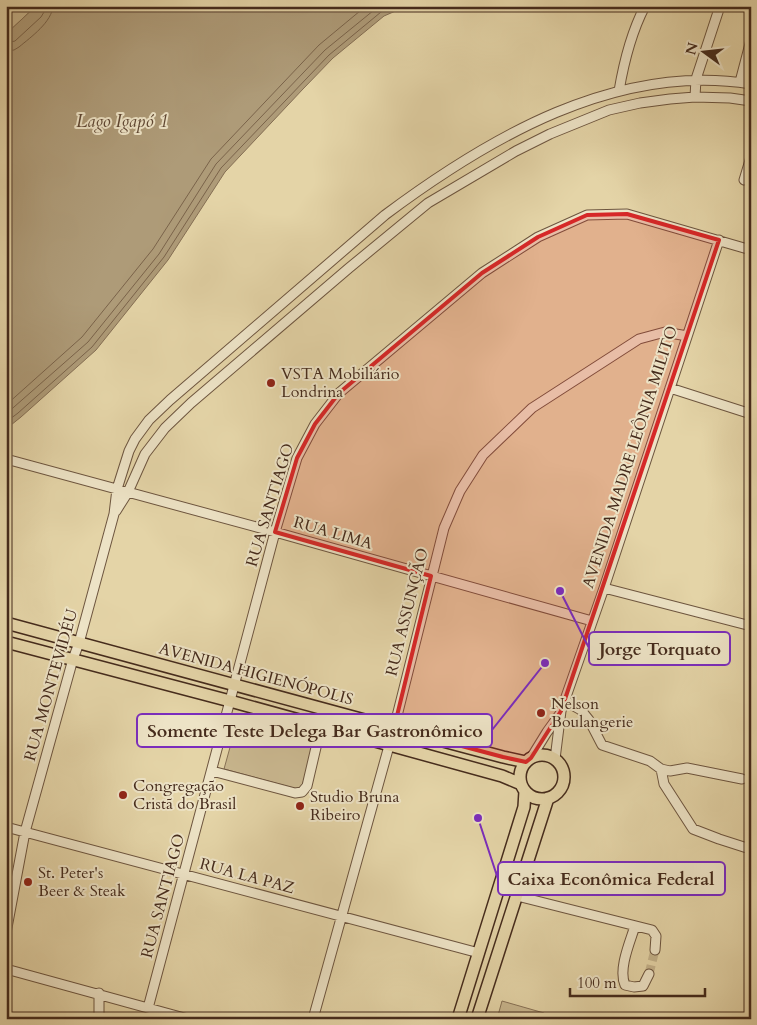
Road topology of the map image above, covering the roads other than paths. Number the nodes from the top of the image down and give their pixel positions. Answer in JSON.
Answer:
{"nodes":[{"id":1,"x":645,"y":6,"type":"edge"},
{"id":2,"x":720,"y":6,"type":"edge"},
{"id":3,"x":751,"y":40,"type":"edge"},
{"id":4,"x":696,"y":79,"type":"junction"},
{"id":5,"x":740,"y":82,"type":"junction"},
{"id":6,"x":751,"y":84,"type":"edge"},
{"id":7,"x":619,"y":91,"type":"junction"},
{"id":8,"x":695,"y":97,"type":"junction"},
{"id":9,"x":751,"y":100,"type":"edge"},
{"id":10,"x":477,"y":153,"type":"junction"},
{"id":11,"x":751,"y":158,"type":"edge"},
{"id":12,"x":485,"y":169,"type":"junction"},
{"id":13,"x":744,"y":180,"type":"dead end"},
{"id":14,"x":720,"y":240,"type":"junction"},
{"id":15,"x":751,"y":250,"type":"edge"},
{"id":16,"x":290,"y":297,"type":"junction"},
{"id":17,"x":301,"y":309,"type":"junction"},
{"id":18,"x":687,"y":336,"type":"junction"},
{"id":19,"x":670,"y":388,"type":"junction"},
{"id":20,"x":751,"y":414,"type":"edge"},
{"id":21,"x":130,"y":448,"type":"junction"},
{"id":22,"x":145,"y":454,"type":"junction"},
{"id":23,"x":6,"y":459,"type":"edge"},
{"id":24,"x":117,"y":489,"type":"junction"},
{"id":25,"x":128,"y":492,"type":"junction"},
{"id":26,"x":114,"y":514,"type":"junction"},
{"id":27,"x":276,"y":532,"type":"junction"},
{"id":28,"x":432,"y":576,"type":"junction"},
{"id":29,"x":604,"y":588,"type":"junction"},
{"id":30,"x":592,"y":621,"type":"junction"},
{"id":31,"x":6,"y":623,"type":"edge"},
{"id":32,"x":751,"y":626,"type":"edge"},
{"id":33,"x":6,"y":642,"type":"edge"},
{"id":34,"x":79,"y":643,"type":"junction"},
{"id":35,"x":73,"y":659,"type":"junction"},
{"id":36,"x":234,"y":685,"type":"junction"},
{"id":37,"x":230,"y":701,"type":"junction"},
{"id":38,"x":565,"y":701,"type":"junction"},
{"id":39,"x":561,"y":712,"type":"junction"},
{"id":40,"x":321,"y":726,"type":"junction"},
{"id":41,"x":394,"y":728,"type":"junction"},
{"id":42,"x":388,"y":745,"type":"junction"},
{"id":43,"x":555,"y":759,"type":"junction"},
{"id":44,"x":528,"y":760,"type":"junction"},
{"id":45,"x":661,"y":769,"type":"junction"},
{"id":46,"x":212,"y":771,"type":"junction"},
{"id":47,"x":742,"y":779,"type":"dead end"},
{"id":48,"x":523,"y":788,"type":"junction"},
{"id":49,"x":548,"y":798,"type":"junction"},
{"id":50,"x":6,"y":827,"type":"edge"},
{"id":51,"x":25,"y":832,"type":"junction"},
{"id":52,"x":747,"y":848,"type":"dead end"},
{"id":53,"x":184,"y":874,"type":"junction"},
{"id":54,"x":516,"y":896,"type":"junction"},
{"id":55,"x":341,"y":917,"type":"junction"},
{"id":56,"x":7,"y":925,"type":"edge"},
{"id":57,"x":635,"y":926,"type":"junction"},
{"id":58,"x":6,"y":933,"type":"edge"},
{"id":59,"x":655,"y":950,"type":"tunnel mouth"},
{"id":60,"x":479,"y":953,"type":"junction"},
{"id":61,"x":6,"y":969,"type":"edge"},
{"id":62,"x":649,"y":974,"type":"tunnel mouth"},
{"id":63,"x":99,"y":994,"type":"junction"},
{"id":64,"x":148,"y":1008,"type":"junction"},
{"id":65,"x":99,"y":1019,"type":"edge"},
{"id":66,"x":188,"y":1019,"type":"edge"},
{"id":67,"x":313,"y":1019,"type":"edge"},
{"id":68,"x":458,"y":1019,"type":"edge"},
{"id":69,"x":477,"y":1019,"type":"edge"}],
"edges":[{"from":1,"to":7,"type":"street"},
{"from":2,"to":4,"type":"street"},
{"from":3,"to":5,"type":"street"},
{"from":4,"to":5,"type":"street","name":"RUA MONTEVIDÉU"},
{"from":4,"to":7,"type":"street","name":"RUA MONTEVIDÉU"},
{"from":4,"to":8,"type":"street"},
{"from":5,"to":6,"type":"street","name":"RUA MONTEVIDÉU"},
{"from":7,"to":10,"type":"street","name":"RUA MONTEVIDÉU"},
{"from":8,"to":9,"type":"street","name":"RUA MONTEVIDÉU"},
{"from":8,"to":12,"type":"street","name":"RUA MONTEVIDÉU"},
{"from":10,"to":12,"type":"street"},
{"from":10,"to":16,"type":"street","name":"RUA MONTEVIDÉU"},
{"from":11,"to":13,"type":"street"},
{"from":12,"to":17,"type":"street","name":"RUA MONTEVIDÉU"},
{"from":14,"to":15,"type":"street","name":"RUA SANTIAGO"},
{"from":14,"to":18,"type":"street","name":"AVENIDA MADRE LEÔNIA MILITO"},
{"from":14,"to":27,"type":"street","name":"RUA SANTIAGO"},
{"from":16,"to":17,"type":"street"},
{"from":16,"to":21,"type":"street","name":"RUA MONTEVIDÉU"},
{"from":17,"to":22,"type":"street","name":"RUA MONTEVIDÉU"},
{"from":18,"to":19,"type":"street","name":"AVENIDA MADRE LEÔNIA MILITO"},
{"from":18,"to":28,"type":"street","name":"RUA ASSUNÇÃO"},
{"from":19,"to":20,"type":"street"},
{"from":19,"to":29,"type":"street","name":"AVENIDA MADRE LEÔNIA MILITO"},
{"from":21,"to":22,"type":"street"},
{"from":21,"to":24,"type":"street","name":"RUA MONTEVIDÉU"},
{"from":22,"to":25,"type":"street","name":"RUA MONTEVIDÉU"},
{"from":23,"to":24,"type":"street","name":"RUA LIMA"},
{"from":24,"to":25,"type":"street","name":"RUA LIMA"},
{"from":24,"to":26,"type":"street","name":"RUA MONTEVIDÉU"},
{"from":25,"to":26,"type":"street","name":"RUA MONTEVIDÉU"},
{"from":25,"to":27,"type":"street","name":"RUA LIMA"},
{"from":26,"to":34,"type":"street","name":"RUA MONTEVIDÉU"},
{"from":27,"to":28,"type":"street","name":"RUA LIMA"},
{"from":27,"to":36,"type":"street","name":"RUA SANTIAGO"},
{"from":28,"to":30,"type":"street","name":"RUA LIMA"},
{"from":28,"to":41,"type":"street","name":"RUA ASSUNÇÃO"},
{"from":29,"to":30,"type":"street","name":"AVENIDA MADRE LEÔNIA MILITO"},
{"from":29,"to":32,"type":"street"},
{"from":30,"to":38,"type":"street","name":"AVENIDA MADRE LEÔNIA MILITO"},
{"from":31,"to":34,"type":"main road","name":"AVENIDA HIGIENÓPOLIS"},
{"from":33,"to":35,"type":"main road","name":"AVENIDA HIGIENÓPOLIS"},
{"from":34,"to":35,"type":"street","name":"RUA MONTEVIDÉU"},
{"from":34,"to":36,"type":"main road","name":"AVENIDA HIGIENÓPOLIS"},
{"from":35,"to":37,"type":"main road","name":"AVENIDA HIGIENÓPOLIS"},
{"from":35,"to":51,"type":"street","name":"RUA MONTEVIDÉU"},
{"from":36,"to":37,"type":"street","name":"RUA SANTIAGO"},
{"from":36,"to":41,"type":"main road","name":"AVENIDA HIGIENÓPOLIS"},
{"from":37,"to":40,"type":"main road","name":"AVENIDA HIGIENÓPOLIS"},
{"from":37,"to":46,"type":"street","name":"RUA SANTIAGO"},
{"from":38,"to":39,"type":"street","name":"AVENIDA MADRE LEÔNIA MILITO"},
{"from":38,"to":45,"type":"street"},
{"from":39,"to":43,"type":"street","name":"AVENIDA MADRE LEÔNIA MILITO"},
{"from":39,"to":44,"type":"street","name":"AVENIDA MADRE LEÔNIA MILITO"},
{"from":40,"to":42,"type":"main road","name":"AVENIDA HIGIENÓPOLIS"},
{"from":40,"to":46,"type":"street"},
{"from":41,"to":42,"type":"street","name":"RUA ASSUNÇÃO"},
{"from":41,"to":44,"type":"main road","name":"AVENIDA HIGIENÓPOLIS"},
{"from":42,"to":48,"type":"main road","name":"AVENIDA HIGIENÓPOLIS"},
{"from":42,"to":55,"type":"street","name":"RUA ASSUNÇÃO"},
{"from":43,"to":44,"type":"main road"},
{"from":43,"to":49,"type":"main road"},
{"from":44,"to":48,"type":"main road"},
{"from":45,"to":47,"type":"street"},
{"from":45,"to":52,"type":"street"},
{"from":46,"to":53,"type":"street","name":"RUA SANTIAGO"},
{"from":48,"to":49,"type":"main road"},
{"from":48,"to":60,"type":"main road"},
{"from":49,"to":54,"type":"main road"},
{"from":50,"to":51,"type":"street","name":"RUA LA PAZ"},
{"from":51,"to":53,"type":"street","name":"RUA LA PAZ"},
{"from":51,"to":56,"type":"street","name":"RUA MONTEVIDÉU"},
{"from":53,"to":55,"type":"street","name":"RUA LA PAZ"},
{"from":53,"to":64,"type":"street","name":"RUA SANTIAGO"},
{"from":54,"to":57,"type":"street"},
{"from":54,"to":69,"type":"main road"},
{"from":55,"to":60,"type":"street","name":"RUA LA PAZ"},
{"from":55,"to":67,"type":"street","name":"RUA ASSUNÇÃO"},
{"from":56,"to":58,"type":"street","name":"RUA MONTEVIDÉU"},
{"from":57,"to":59,"type":"street"},
{"from":57,"to":62,"type":"street"},
{"from":60,"to":68,"type":"main road"},
{"from":61,"to":63,"type":"street"},
{"from":63,"to":64,"type":"street"},
{"from":63,"to":65,"type":"street"},
{"from":64,"to":66,"type":"street"}]}
